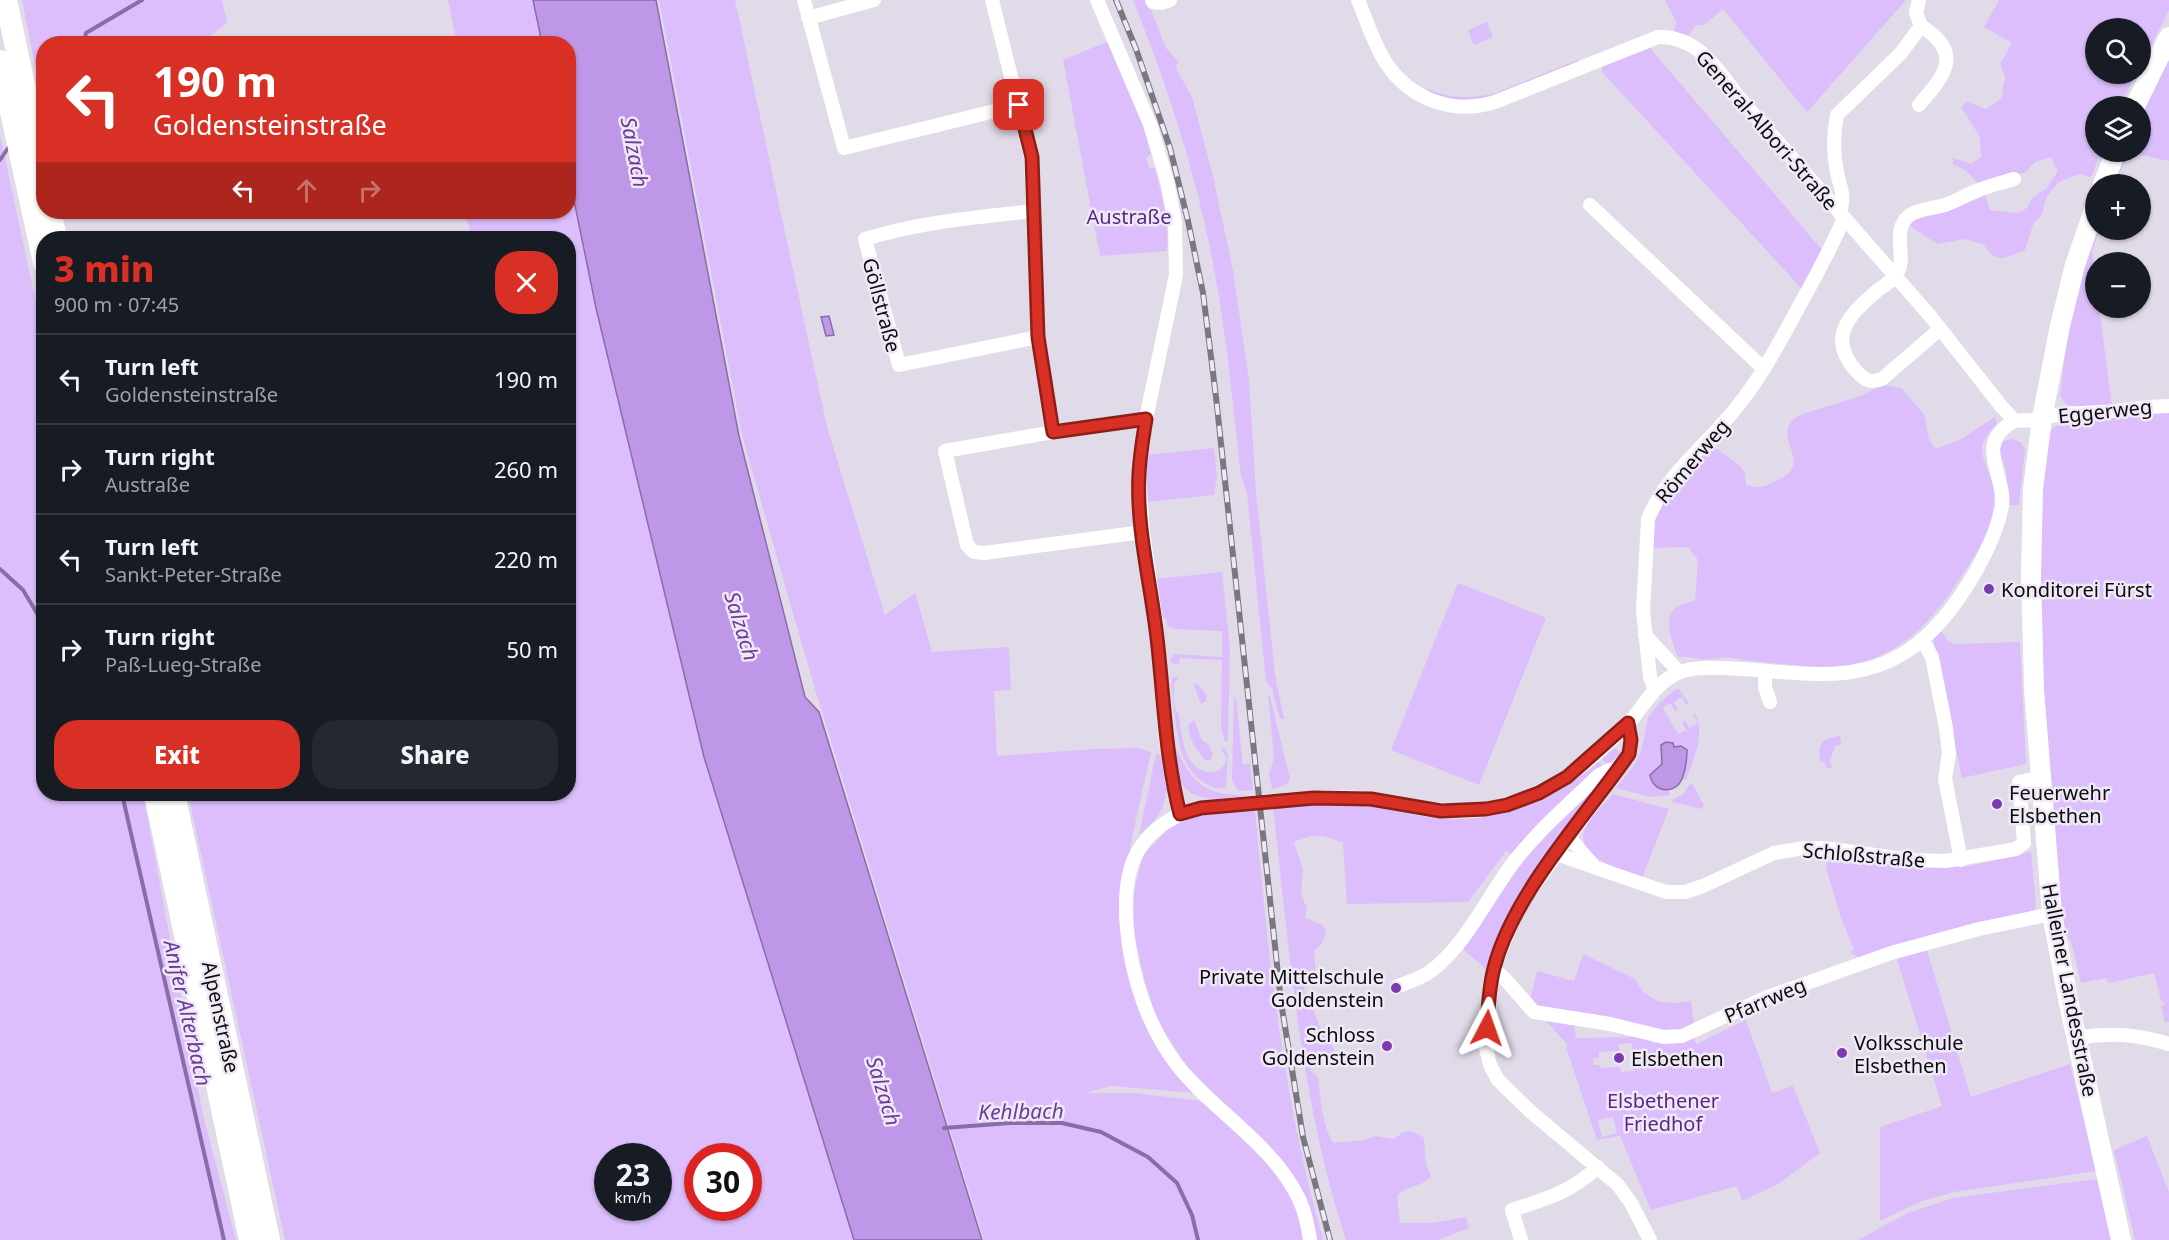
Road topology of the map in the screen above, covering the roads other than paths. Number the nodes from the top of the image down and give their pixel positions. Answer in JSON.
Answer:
{"nodes":[{"id":1,"x":6,"y":0,"type":"edge"},
{"id":2,"x":804,"y":0,"type":"edge"},
{"id":3,"x":874,"y":0,"type":"edge"},
{"id":4,"x":992,"y":0,"type":"edge"},
{"id":5,"x":1097,"y":0,"type":"edge"},
{"id":6,"x":1152,"y":0,"type":"edge"},
{"id":7,"x":1170,"y":0,"type":"edge"},
{"id":8,"x":1358,"y":0,"type":"edge"},
{"id":9,"x":1919,"y":0,"type":"edge"},
{"id":10,"x":808,"y":18,"type":"junction"},
{"id":11,"x":1921,"y":26,"type":"junction"},
{"id":12,"x":2169,"y":37,"type":"edge"},
{"id":13,"x":0,"y":61,"type":"edge"},
{"id":14,"x":2140,"y":96,"type":"edge"},
{"id":15,"x":1019,"y":105,"type":"junction"},
{"id":16,"x":1918,"y":105,"type":"dead end"},
{"id":17,"x":36,"y":141,"type":"edge"},
{"id":18,"x":2014,"y":179,"type":"dead end"},
{"id":19,"x":1590,"y":205,"type":"dead end"},
{"id":20,"x":1034,"y":211,"type":"junction"},
{"id":21,"x":1842,"y":216,"type":"junction"},
{"id":22,"x":37,"y":231,"type":"edge"},
{"id":23,"x":2085,"y":237,"type":"edge"},
{"id":24,"x":1895,"y":276,"type":"junction"},
{"id":25,"x":1940,"y":329,"type":"junction"},
{"id":26,"x":1038,"y":337,"type":"junction"},
{"id":27,"x":1764,"y":369,"type":"junction"},
{"id":28,"x":2169,"y":406,"type":"edge"},
{"id":29,"x":2042,"y":418,"type":"junction"},
{"id":30,"x":1146,"y":419,"type":"junction"},
{"id":31,"x":2015,"y":421,"type":"junction"},
{"id":32,"x":1053,"y":432,"type":"junction"},
{"id":33,"x":1143,"y":532,"type":"junction"},
{"id":34,"x":1645,"y":634,"type":"junction"},
{"id":35,"x":1922,"y":639,"type":"junction"},
{"id":36,"x":1765,"y":671,"type":"junction"},
{"id":37,"x":1679,"y":672,"type":"junction"},
{"id":38,"x":1655,"y":689,"type":"junction"},
{"id":39,"x":1770,"y":702,"type":"dead end"},
{"id":40,"x":1628,"y":723,"type":"junction"},
{"id":41,"x":1618,"y":770,"type":"junction"},
{"id":42,"x":2040,"y":778,"type":"junction"},
{"id":43,"x":156,"y":801,"type":"edge"},
{"id":44,"x":175,"y":801,"type":"edge"},
{"id":45,"x":1180,"y":814,"type":"junction"},
{"id":46,"x":1568,"y":836,"type":"junction"},
{"id":47,"x":1556,"y":854,"type":"junction"},
{"id":48,"x":1961,"y":860,"type":"junction"},
{"id":49,"x":1594,"y":866,"type":"junction"},
{"id":50,"x":2052,"y":914,"type":"junction"},
{"id":51,"x":1493,"y":969,"type":"junction"},
{"id":52,"x":1398,"y":986,"type":"dead end"},
{"id":53,"x":2077,"y":1038,"type":"junction"},
{"id":54,"x":2169,"y":1044,"type":"edge"},
{"id":55,"x":1598,"y":1167,"type":"junction"},
{"id":56,"x":250,"y":1240,"type":"edge"},
{"id":57,"x":269,"y":1240,"type":"edge"},
{"id":58,"x":1310,"y":1240,"type":"edge"},
{"id":59,"x":1521,"y":1240,"type":"edge"},
{"id":60,"x":1650,"y":1240,"type":"edge"},
{"id":61,"x":2121,"y":1240,"type":"edge"}],
"edges":[{"from":1,"to":17,"type":"main road"},
{"from":2,"to":10,"type":"street"},
{"from":3,"to":10,"type":"street"},
{"from":4,"to":15,"type":"street"},
{"from":5,"to":30,"type":"street"},
{"from":6,"to":7,"type":"street"},
{"from":8,"to":21,"type":"street","name":"General-Albori-Straße"},
{"from":9,"to":11,"type":"street"},
{"from":10,"to":15,"type":"street"},
{"from":11,"to":16,"type":"street"},
{"from":11,"to":21,"type":"street","name":"Römerweg"},
{"from":12,"to":14,"type":"main road"},
{"from":13,"to":22,"type":"main road"},
{"from":15,"to":20,"type":"street"},
{"from":18,"to":24,"type":"street"},
{"from":19,"to":27,"type":"street"},
{"from":20,"to":26,"type":"street"},
{"from":20,"to":26,"type":"street","name":"Göllstraße"},
{"from":21,"to":24,"type":"street","name":"General-Albori-Straße"},
{"from":21,"to":27,"type":"street","name":"Römerweg"},
{"from":23,"to":29,"type":"main road","name":"Halleiner Landesstraße"},
{"from":24,"to":25,"type":"street","name":"General-Albori-Straße"},
{"from":24,"to":25,"type":"street"},
{"from":25,"to":31,"type":"street","name":"General-Albori-Straße"},
{"from":26,"to":32,"type":"street"},
{"from":27,"to":34,"type":"street","name":"Römerweg"},
{"from":28,"to":29,"type":"street","name":"Eggerweg"},
{"from":29,"to":31,"type":"street","name":"Eggerweg"},
{"from":29,"to":42,"type":"main road","name":"Halleiner Landesstraße"},
{"from":30,"to":32,"type":"street"},
{"from":30,"to":33,"type":"street"},
{"from":31,"to":35,"type":"street"},
{"from":32,"to":33,"type":"street"},
{"from":33,"to":45,"type":"street"},
{"from":34,"to":37,"type":"street"},
{"from":34,"to":38,"type":"street","name":"Römerweg"},
{"from":35,"to":36,"type":"street"},
{"from":35,"to":48,"type":"street"},
{"from":36,"to":37,"type":"street"},
{"from":36,"to":39,"type":"street"},
{"from":37,"to":38,"type":"street"},
{"from":38,"to":40,"type":"street"},
{"from":40,"to":41,"type":"street"},
{"from":40,"to":45,"type":"street"},
{"from":41,"to":46,"type":"street"},
{"from":41,"to":52,"type":"street"},
{"from":42,"to":48,"type":"street","name":"Schloßstraße"},
{"from":42,"to":50,"type":"main road","name":"Halleiner Landesstraße"},
{"from":43,"to":56,"type":"main road","name":"Alpenstraße"},
{"from":44,"to":57,"type":"main road","name":"Alpenstraße"},
{"from":45,"to":58,"type":"street"},
{"from":46,"to":47,"type":"street"},
{"from":46,"to":49,"type":"street","name":"Schloßstraße"},
{"from":47,"to":49,"type":"street","name":"Schloßstraße"},
{"from":47,"to":51,"type":"street"},
{"from":48,"to":49,"type":"street","name":"Schloßstraße"},
{"from":50,"to":51,"type":"street","name":"Pfarrweg"},
{"from":50,"to":53,"type":"main road","name":"Halleiner Landesstraße"},
{"from":51,"to":55,"type":"street"},
{"from":53,"to":54,"type":"street"},
{"from":53,"to":61,"type":"main road","name":"Halleiner Landesstraße"},
{"from":55,"to":59,"type":"street"},
{"from":55,"to":60,"type":"street"}]}
